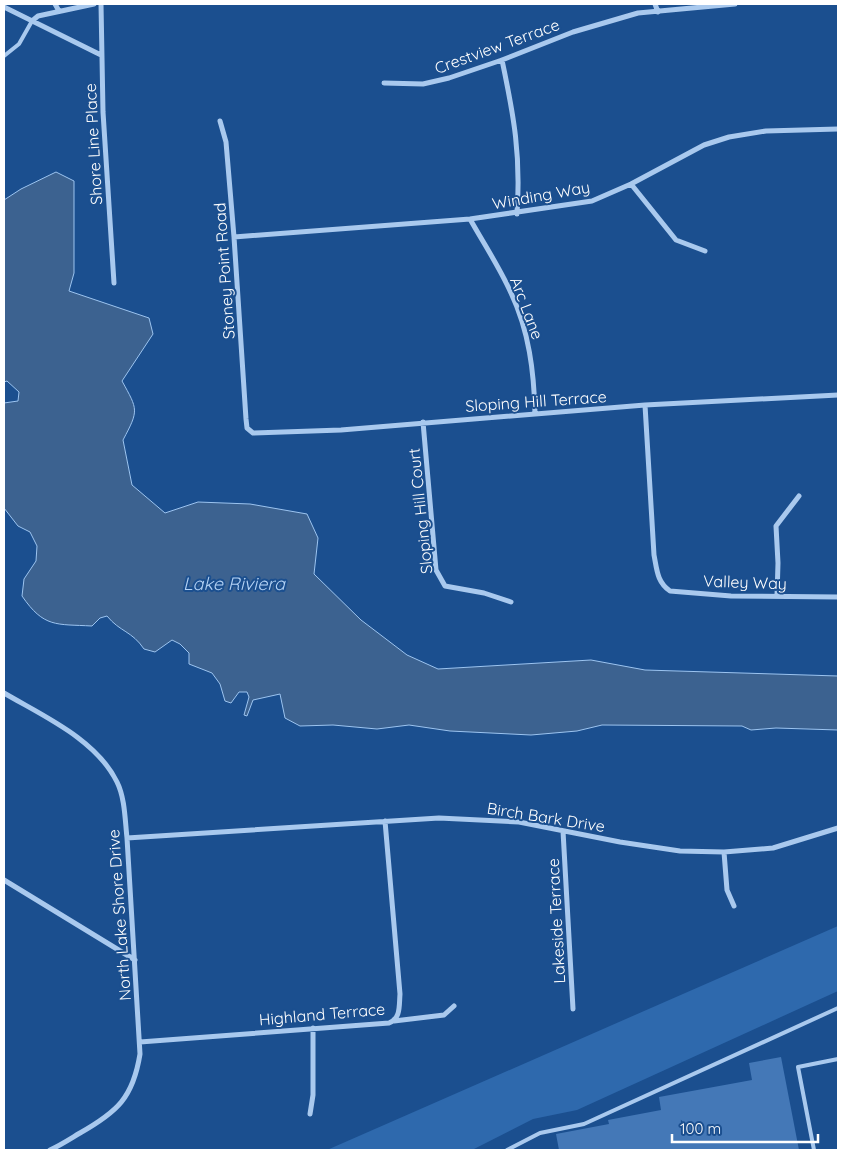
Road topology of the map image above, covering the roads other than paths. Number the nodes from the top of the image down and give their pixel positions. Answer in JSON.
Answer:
{"nodes":[{"id":1,"x":55,"y":4,"type":"edge"},
{"id":2,"x":94,"y":4,"type":"edge"},
{"id":3,"x":101,"y":4,"type":"edge"},
{"id":4,"x":655,"y":4,"type":"edge"},
{"id":5,"x":735,"y":4,"type":"edge"},
{"id":6,"x":4,"y":7,"type":"edge"},
{"id":7,"x":59,"y":11,"type":"junction"},
{"id":8,"x":658,"y":12,"type":"junction"},
{"id":9,"x":32,"y":21,"type":"junction"},
{"id":10,"x":101,"y":55,"type":"junction"},
{"id":11,"x":4,"y":56,"type":"edge"},
{"id":12,"x":502,"y":60,"type":"junction"},
{"id":13,"x":384,"y":83,"type":"dead end"},
{"id":14,"x":220,"y":121,"type":"dead end"},
{"id":15,"x":838,"y":129,"type":"edge"},
{"id":16,"x":631,"y":184,"type":"junction"},
{"id":17,"x":517,"y":214,"type":"junction"},
{"id":18,"x":470,"y":219,"type":"junction"},
{"id":19,"x":234,"y":237,"type":"junction"},
{"id":20,"x":705,"y":251,"type":"dead end"},
{"id":21,"x":114,"y":283,"type":"dead end"},
{"id":22,"x":838,"y":394,"type":"edge"},
{"id":23,"x":645,"y":405,"type":"junction"},
{"id":24,"x":535,"y":413,"type":"junction"},
{"id":25,"x":246,"y":419,"type":"joint"},
{"id":26,"x":423,"y":422,"type":"junction"},
{"id":27,"x":798,"y":496,"type":"dead end"},
{"id":28,"x":776,"y":596,"type":"junction"},
{"id":29,"x":838,"y":597,"type":"edge"},
{"id":30,"x":511,"y":602,"type":"dead end"},
{"id":31,"x":4,"y":693,"type":"edge"},
{"id":32,"x":385,"y":822,"type":"junction"},
{"id":33,"x":838,"y":828,"type":"edge"},
{"id":34,"x":563,"y":831,"type":"junction"},
{"id":35,"x":127,"y":838,"type":"junction"},
{"id":36,"x":724,"y":852,"type":"junction"},
{"id":37,"x":4,"y":880,"type":"edge"},
{"id":38,"x":734,"y":906,"type":"dead end"},
{"id":39,"x":135,"y":960,"type":"junction"},
{"id":40,"x":454,"y":1006,"type":"dead end"},
{"id":41,"x":838,"y":1008,"type":"edge"},
{"id":42,"x":573,"y":1009,"type":"dead end"},
{"id":43,"x":394,"y":1021,"type":"junction"},
{"id":44,"x":313,"y":1028,"type":"junction"},
{"id":45,"x":140,"y":1042,"type":"junction"},
{"id":46,"x":838,"y":1059,"type":"edge"},
{"id":47,"x":310,"y":1114,"type":"dead end"},
{"id":48,"x":50,"y":1150,"type":"edge"},
{"id":49,"x":506,"y":1150,"type":"edge"},
{"id":50,"x":814,"y":1150,"type":"edge"}],
"edges":[{"from":1,"to":7,"type":"street"},
{"from":2,"to":7,"type":"street"},
{"from":3,"to":10,"type":"street","name":"Shore Line Place"},
{"from":4,"to":8,"type":"street"},
{"from":5,"to":8,"type":"street","name":"Crestview Terrace"},
{"from":6,"to":9,"type":"street"},
{"from":7,"to":9,"type":"street"},
{"from":8,"to":12,"type":"street","name":"Crestview Terrace"},
{"from":9,"to":10,"type":"street"},
{"from":9,"to":11,"type":"lane"},
{"from":10,"to":21,"type":"street","name":"Shore Line Place"},
{"from":12,"to":13,"type":"street","name":"Crestview Terrace"},
{"from":12,"to":17,"type":"street"},
{"from":14,"to":19,"type":"street","name":"Stoney Point Road"},
{"from":15,"to":16,"type":"street","name":"Winding Way"},
{"from":16,"to":17,"type":"street","name":"Winding Way"},
{"from":16,"to":20,"type":"street"},
{"from":17,"to":18,"type":"street","name":"Winding Way"},
{"from":18,"to":19,"type":"street","name":"Winding Way"},
{"from":18,"to":24,"type":"street","name":"Arc Lane"},
{"from":19,"to":25,"type":"street","name":"Stoney Point Road"},
{"from":22,"to":23,"type":"street","name":"Sloping Hill Terrace"},
{"from":23,"to":24,"type":"street","name":"Sloping Hill Terrace"},
{"from":23,"to":28,"type":"street","name":"Valley Way"},
{"from":24,"to":26,"type":"street","name":"Sloping Hill Terrace"},
{"from":25,"to":26,"type":"street","name":"Sloping Hill Terrace"},
{"from":26,"to":30,"type":"street","name":"Sloping Hill Court"},
{"from":27,"to":28,"type":"street"},
{"from":28,"to":29,"type":"street","name":"Valley Way"},
{"from":31,"to":35,"type":"street","name":"North Lake Shore Drive"},
{"from":32,"to":34,"type":"street","name":"Birch Bark Drive"},
{"from":32,"to":35,"type":"street","name":"Birch Bark Drive"},
{"from":32,"to":43,"type":"street","name":"Highland Terrace"},
{"from":33,"to":36,"type":"street","name":"Birch Bark Drive"},
{"from":34,"to":36,"type":"street","name":"Birch Bark Drive"},
{"from":34,"to":42,"type":"street","name":"Lakeside Terrace"},
{"from":35,"to":39,"type":"street","name":"North Lake Shore Drive"},
{"from":36,"to":38,"type":"street"},
{"from":37,"to":39,"type":"street"},
{"from":39,"to":45,"type":"street","name":"North Lake Shore Drive"},
{"from":40,"to":43,"type":"street"},
{"from":41,"to":49,"type":"lane"},
{"from":43,"to":44,"type":"street","name":"Highland Terrace"},
{"from":44,"to":45,"type":"street","name":"Highland Terrace"},
{"from":44,"to":47,"type":"street"},
{"from":45,"to":48,"type":"street","name":"North Lake Shore Drive"},
{"from":46,"to":50,"type":"lane"}]}
